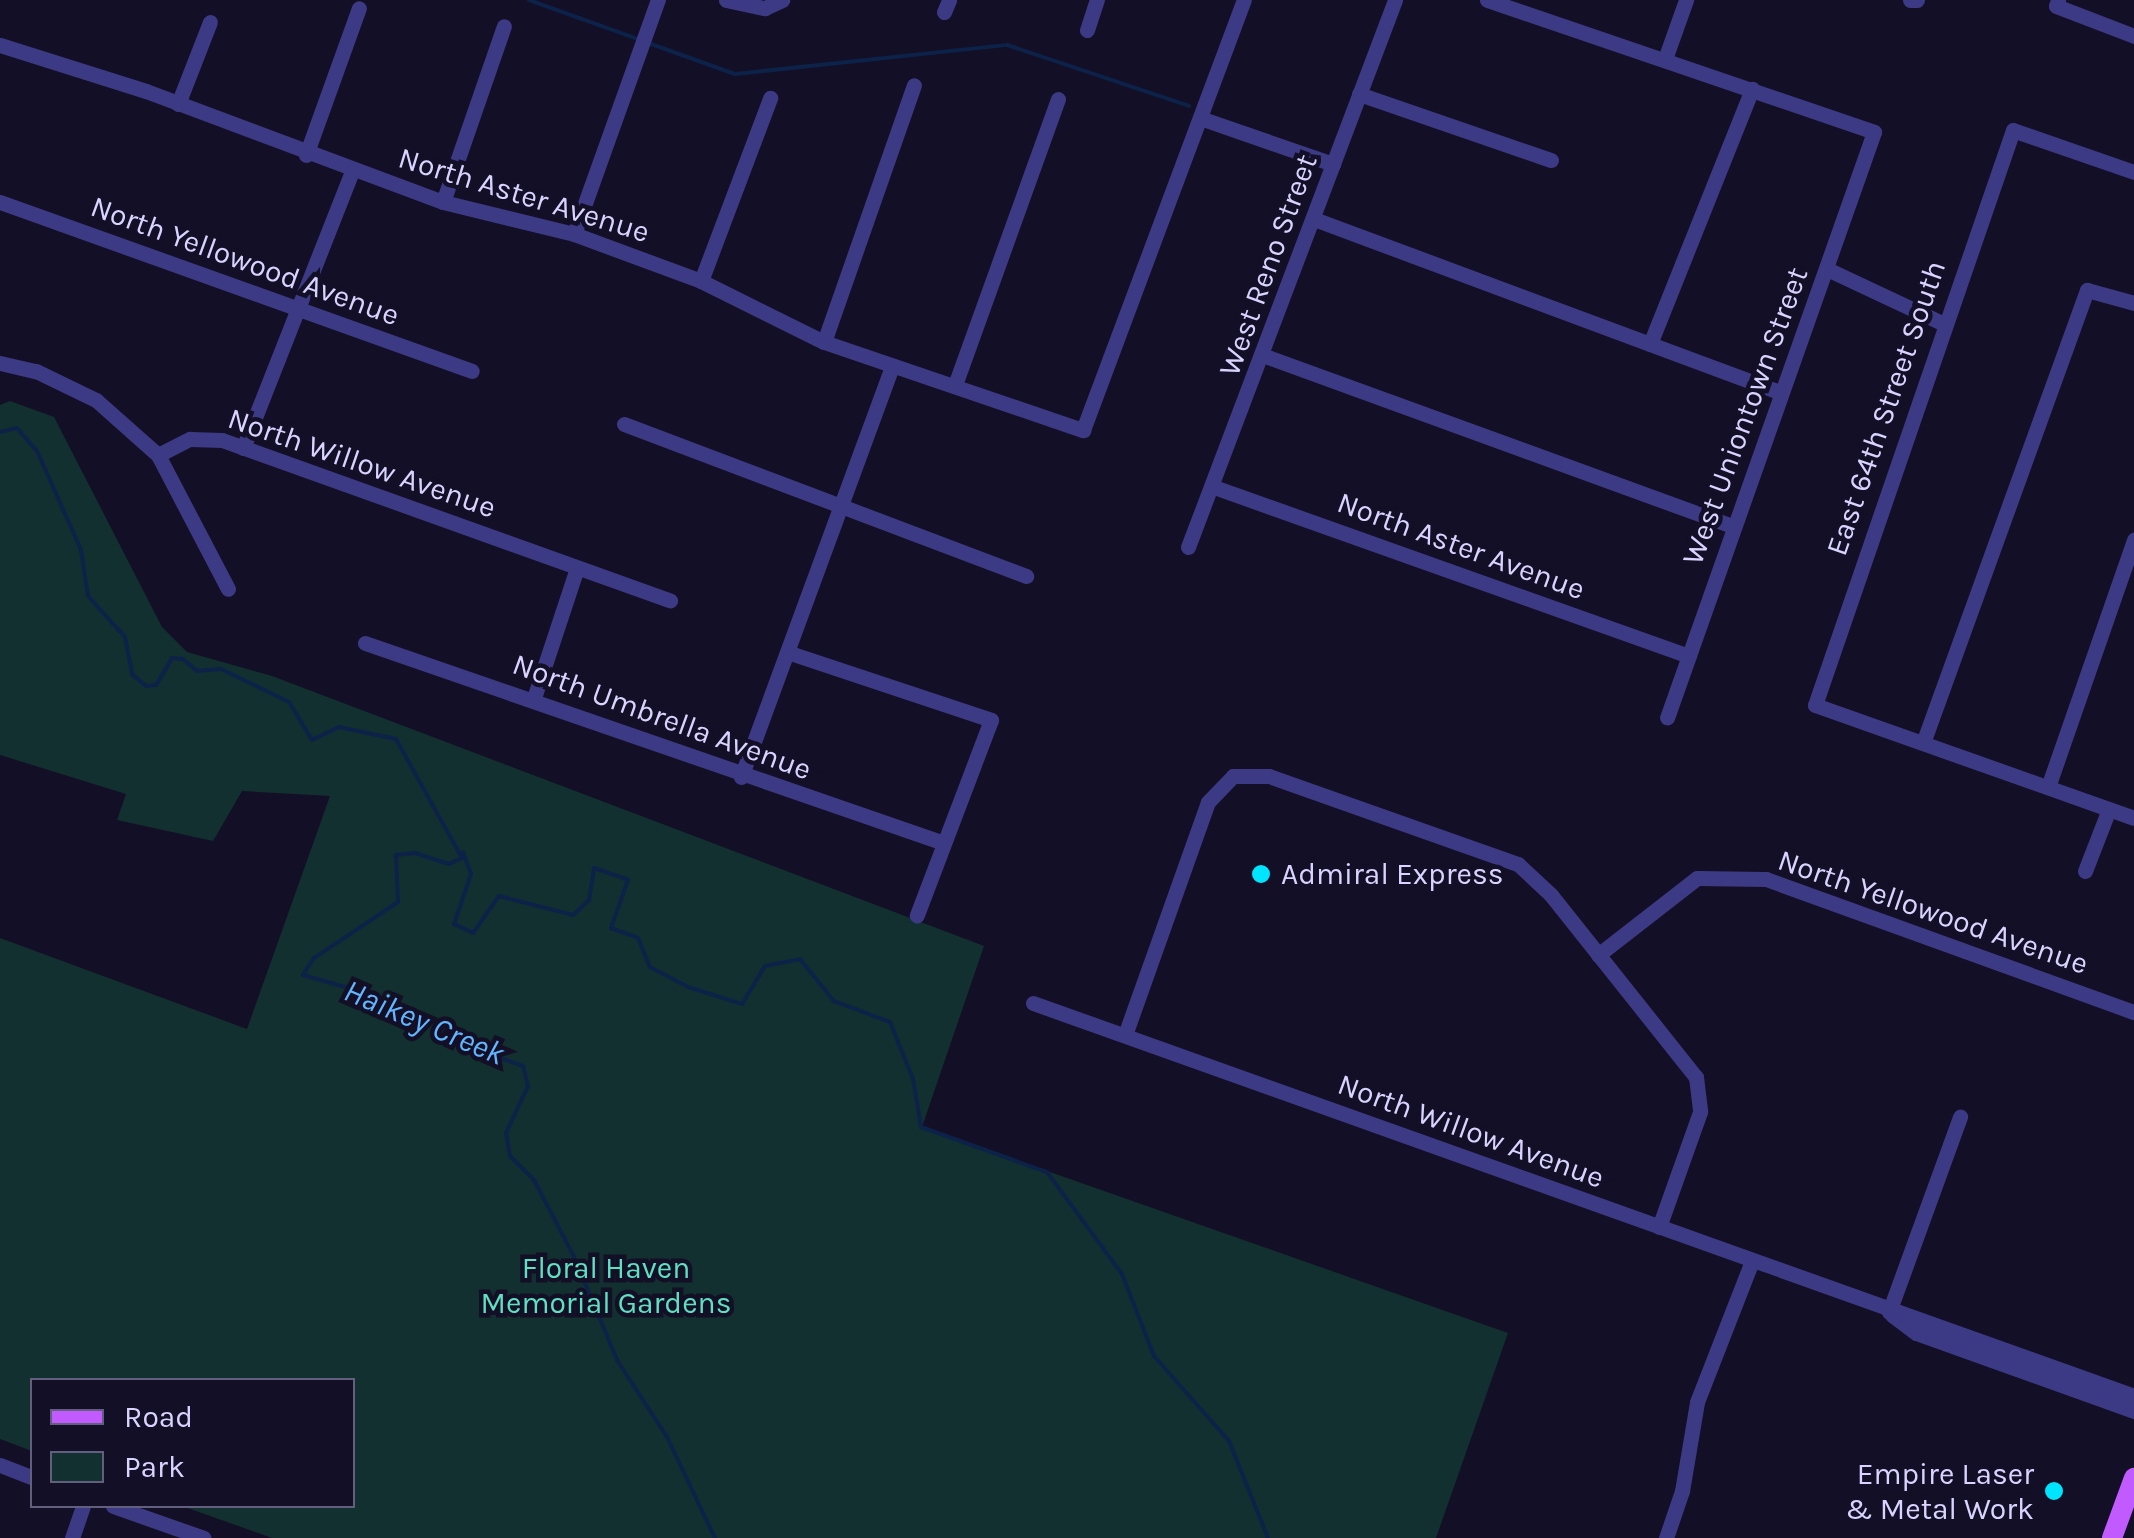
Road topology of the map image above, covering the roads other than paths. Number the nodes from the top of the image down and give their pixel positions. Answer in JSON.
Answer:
{"nodes":[{"id":1,"x":658,"y":0,"type":"edge"},
{"id":2,"x":726,"y":0,"type":"edge"},
{"id":3,"x":782,"y":0,"type":"edge"},
{"id":4,"x":1097,"y":0,"type":"edge"},
{"id":5,"x":1244,"y":0,"type":"edge"},
{"id":6,"x":1395,"y":0,"type":"edge"},
{"id":7,"x":1487,"y":0,"type":"edge"},
{"id":8,"x":1686,"y":0,"type":"edge"},
{"id":9,"x":2057,"y":3,"type":"edge"},
{"id":10,"x":359,"y":8,"type":"dead end"},
{"id":11,"x":210,"y":22,"type":"dead end"},
{"id":12,"x":504,"y":26,"type":"dead end"},
{"id":13,"x":1087,"y":30,"type":"dead end"},
{"id":14,"x":2134,"y":36,"type":"edge"},
{"id":15,"x":0,"y":45,"type":"edge"},
{"id":16,"x":1665,"y":59,"type":"junction"},
{"id":17,"x":914,"y":84,"type":"dead end"},
{"id":18,"x":1752,"y":89,"type":"junction"},
{"id":19,"x":1359,"y":94,"type":"junction"},
{"id":20,"x":770,"y":98,"type":"dead end"},
{"id":21,"x":1058,"y":99,"type":"dead end"},
{"id":22,"x":178,"y":104,"type":"junction"},
{"id":23,"x":1200,"y":118,"type":"junction"},
{"id":24,"x":306,"y":155,"type":"junction"},
{"id":25,"x":1552,"y":160,"type":"dead end"},
{"id":26,"x":1334,"y":164,"type":"junction"},
{"id":27,"x":352,"y":171,"type":"junction"},
{"id":28,"x":2134,"y":172,"type":"edge"},
{"id":29,"x":0,"y":202,"type":"edge"},
{"id":30,"x":444,"y":202,"type":"junction"},
{"id":31,"x":1314,"y":220,"type":"junction"},
{"id":32,"x":574,"y":234,"type":"junction"},
{"id":33,"x":1826,"y":270,"type":"junction"},
{"id":34,"x":701,"y":281,"type":"junction"},
{"id":35,"x":2134,"y":304,"type":"edge"},
{"id":36,"x":300,"y":310,"type":"junction"},
{"id":37,"x":1942,"y":323,"type":"junction"},
{"id":38,"x":824,"y":342,"type":"junction"},
{"id":39,"x":1650,"y":344,"type":"junction"},
{"id":40,"x":1265,"y":356,"type":"junction"},
{"id":41,"x":0,"y":363,"type":"edge"},
{"id":42,"x":892,"y":366,"type":"junction"},
{"id":43,"x":472,"y":371,"type":"dead end"},
{"id":44,"x":955,"y":384,"type":"junction"},
{"id":45,"x":1779,"y":392,"type":"junction"},
{"id":46,"x":624,"y":424,"type":"dead end"},
{"id":47,"x":242,"y":448,"type":"junction"},
{"id":48,"x":158,"y":455,"type":"junction"},
{"id":49,"x":1214,"y":487,"type":"junction"},
{"id":50,"x":837,"y":504,"type":"junction"},
{"id":51,"x":1733,"y":526,"type":"junction"},
{"id":52,"x":2134,"y":540,"type":"edge"},
{"id":53,"x":1188,"y":547,"type":"dead end"},
{"id":54,"x":577,"y":568,"type":"junction"},
{"id":55,"x":1026,"y":576,"type":"dead end"},
{"id":56,"x":228,"y":589,"type":"dead end"},
{"id":57,"x":670,"y":600,"type":"dead end"},
{"id":58,"x":364,"y":643,"type":"dead end"},
{"id":59,"x":790,"y":652,"type":"junction"},
{"id":60,"x":1689,"y":656,"type":"junction"},
{"id":61,"x":534,"y":698,"type":"junction"},
{"id":62,"x":1666,"y":718,"type":"dead end"},
{"id":63,"x":1923,"y":743,"type":"junction"},
{"id":64,"x":741,"y":777,"type":"junction"},
{"id":65,"x":2048,"y":787,"type":"junction"},
{"id":66,"x":2109,"y":808,"type":"junction"},
{"id":67,"x":2134,"y":818,"type":"edge"},
{"id":68,"x":941,"y":842,"type":"junction"},
{"id":69,"x":2085,"y":871,"type":"dead end"},
{"id":70,"x":917,"y":915,"type":"dead end"},
{"id":71,"x":1598,"y":954,"type":"junction"},
{"id":72,"x":1033,"y":1003,"type":"dead end"},
{"id":73,"x":2134,"y":1012,"type":"edge"},
{"id":74,"x":1124,"y":1036,"type":"junction"},
{"id":75,"x":1960,"y":1116,"type":"dead end"},
{"id":76,"x":1658,"y":1227,"type":"junction"},
{"id":77,"x":1752,"y":1262,"type":"junction"},
{"id":78,"x":1889,"y":1312,"type":"junction"},
{"id":79,"x":2134,"y":1396,"type":"edge"},
{"id":80,"x":2134,"y":1411,"type":"edge"},
{"id":81,"x":0,"y":1465,"type":"edge"},
{"id":82,"x":30,"y":1475,"type":"edge"},
{"id":83,"x":2134,"y":1478,"type":"edge"},
{"id":84,"x":83,"y":1508,"type":"edge"},
{"id":85,"x":119,"y":1508,"type":"edge"},
{"id":86,"x":72,"y":1538,"type":"edge"},
{"id":87,"x":204,"y":1538,"type":"edge"},
{"id":88,"x":1666,"y":1538,"type":"edge"},
{"id":89,"x":2112,"y":1538,"type":"edge"}],
"edges":[{"from":1,"to":32,"type":"street"},
{"from":2,"to":3,"type":"street"},
{"from":4,"to":13,"type":"street"},
{"from":5,"to":23,"type":"street"},
{"from":6,"to":19,"type":"street","name":"West Reno Street"},
{"from":7,"to":16,"type":"street"},
{"from":8,"to":16,"type":"street"},
{"from":9,"to":14,"type":"street"},
{"from":10,"to":24,"type":"street"},
{"from":11,"to":22,"type":"street"},
{"from":12,"to":30,"type":"street"},
{"from":15,"to":22,"type":"street","name":"North Aster Avenue"},
{"from":16,"to":18,"type":"street"},
{"from":17,"to":38,"type":"street"},
{"from":18,"to":33,"type":"street","name":"West Uniontown Street"},
{"from":18,"to":39,"type":"street"},
{"from":19,"to":25,"type":"street"},
{"from":19,"to":26,"type":"street","name":"West Reno Street"},
{"from":20,"to":34,"type":"street"},
{"from":21,"to":44,"type":"street"},
{"from":22,"to":24,"type":"street","name":"North Aster Avenue"},
{"from":23,"to":26,"type":"street"},
{"from":23,"to":44,"type":"street","name":"North Aster Avenue"},
{"from":24,"to":27,"type":"street","name":"North Aster Avenue"},
{"from":26,"to":31,"type":"street","name":"West Reno Street"},
{"from":27,"to":30,"type":"street","name":"North Aster Avenue"},
{"from":27,"to":36,"type":"street"},
{"from":28,"to":37,"type":"street","name":"East 64th Street South"},
{"from":29,"to":36,"type":"street","name":"North Yellowood Avenue"},
{"from":30,"to":32,"type":"street","name":"North Aster Avenue"},
{"from":31,"to":39,"type":"street"},
{"from":31,"to":40,"type":"street","name":"West Reno Street"},
{"from":32,"to":34,"type":"street","name":"North Aster Avenue"},
{"from":33,"to":37,"type":"street"},
{"from":33,"to":45,"type":"street","name":"West Uniontown Street"},
{"from":34,"to":38,"type":"street","name":"North Aster Avenue"},
{"from":35,"to":63,"type":"street"},
{"from":36,"to":43,"type":"street","name":"North Yellowood Avenue"},
{"from":36,"to":47,"type":"street"},
{"from":37,"to":63,"type":"street","name":"East 64th Street South"},
{"from":38,"to":42,"type":"street","name":"North Aster Avenue"},
{"from":39,"to":45,"type":"street"},
{"from":40,"to":49,"type":"street","name":"West Reno Street"},
{"from":40,"to":51,"type":"street"},
{"from":41,"to":48,"type":"street"},
{"from":42,"to":44,"type":"street","name":"North Aster Avenue"},
{"from":42,"to":50,"type":"street"},
{"from":45,"to":51,"type":"street","name":"West Uniontown Street"},
{"from":46,"to":50,"type":"street"},
{"from":47,"to":48,"type":"street","name":"North Willow Avenue"},
{"from":47,"to":54,"type":"street","name":"North Willow Avenue"},
{"from":48,"to":56,"type":"street"},
{"from":49,"to":53,"type":"street","name":"West Reno Street"},
{"from":49,"to":60,"type":"street","name":"North Aster Avenue"},
{"from":50,"to":55,"type":"street"},
{"from":50,"to":59,"type":"street"},
{"from":51,"to":60,"type":"street","name":"West Uniontown Street"},
{"from":52,"to":65,"type":"street"},
{"from":54,"to":57,"type":"street","name":"North Willow Avenue"},
{"from":54,"to":61,"type":"street"},
{"from":58,"to":61,"type":"street","name":"North Umbrella Avenue"},
{"from":59,"to":64,"type":"street"},
{"from":59,"to":68,"type":"street"},
{"from":60,"to":62,"type":"street","name":"West Uniontown Street"},
{"from":61,"to":64,"type":"street","name":"North Umbrella Avenue"},
{"from":63,"to":65,"type":"street"},
{"from":64,"to":68,"type":"street","name":"North Umbrella Avenue"},
{"from":65,"to":66,"type":"street"},
{"from":66,"to":67,"type":"street"},
{"from":66,"to":69,"type":"street"},
{"from":68,"to":70,"type":"street"},
{"from":71,"to":73,"type":"street","name":"North Yellowood Avenue"},
{"from":71,"to":74,"type":"street"},
{"from":71,"to":76,"type":"street"},
{"from":72,"to":74,"type":"street","name":"North Willow Avenue"},
{"from":74,"to":76,"type":"street","name":"North Willow Avenue"},
{"from":75,"to":78,"type":"street"},
{"from":76,"to":77,"type":"street","name":"North Willow Avenue"},
{"from":77,"to":78,"type":"street","name":"North Willow Avenue"},
{"from":77,"to":88,"type":"street"},
{"from":78,"to":79,"type":"street","name":"North Willow Avenue"},
{"from":78,"to":80,"type":"street","name":"North Willow Avenue"},
{"from":81,"to":82,"type":"street"},
{"from":83,"to":89,"type":"main road"},
{"from":84,"to":86,"type":"street"},
{"from":85,"to":87,"type":"street"}]}
